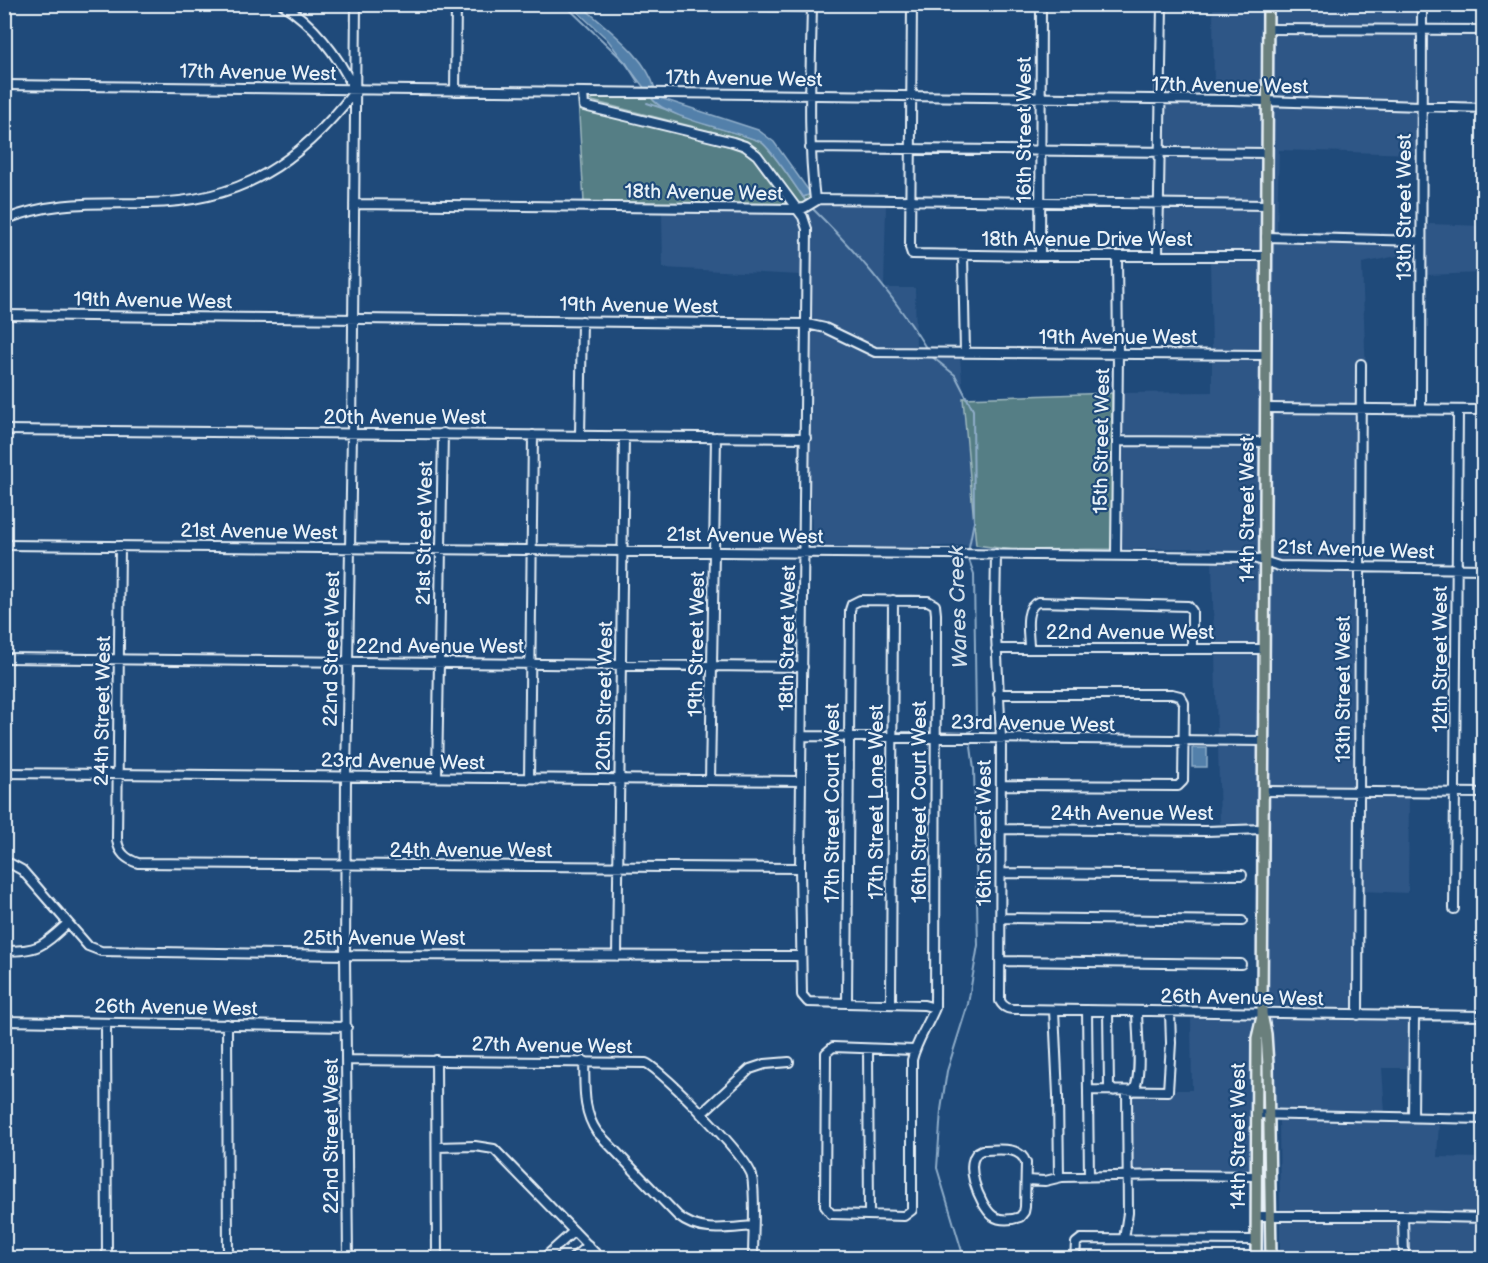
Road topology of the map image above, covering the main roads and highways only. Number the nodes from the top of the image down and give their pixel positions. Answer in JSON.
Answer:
{"nodes":[{"id":1,"x":1268,"y":4,"type":"edge"},
{"id":2,"x":1263,"y":1014,"type":"junction"},
{"id":3,"x":1256,"y":1258,"type":"edge"},
{"id":4,"x":1270,"y":1258,"type":"edge"}],
"edges":[{"from":1,"to":2,"type":"main road","name":"14th Street West"},
{"from":2,"to":3,"type":"main road","name":"14th Street West"},
{"from":2,"to":4,"type":"main road","name":"14th Street West"}]}
